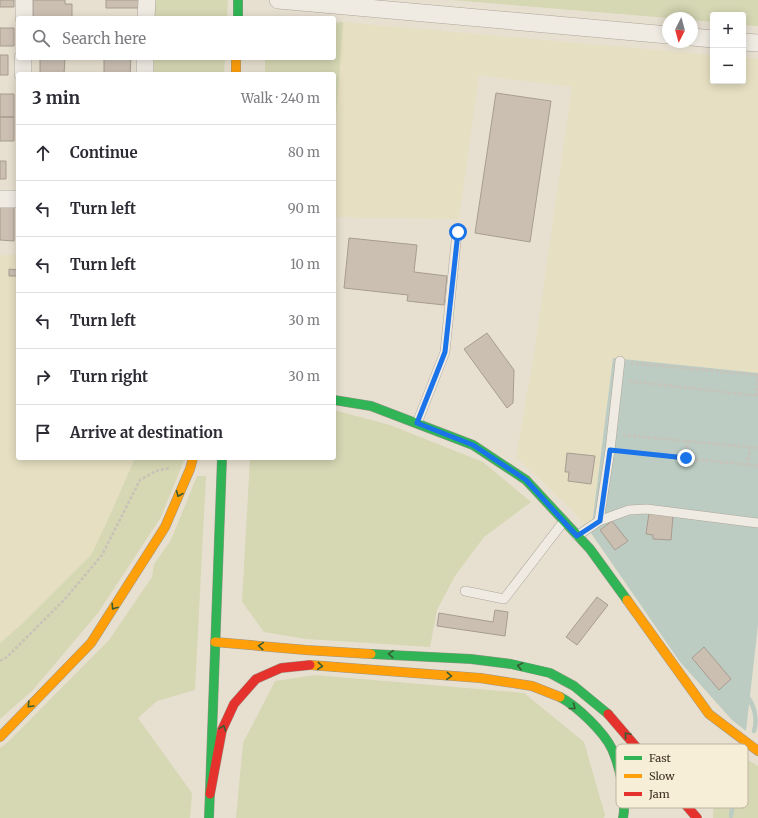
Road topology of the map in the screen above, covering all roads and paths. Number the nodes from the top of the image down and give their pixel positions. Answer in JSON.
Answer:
{"nodes":[{"id":1,"x":24,"y":0,"type":"edge"},
{"id":2,"x":147,"y":0,"type":"edge"},
{"id":3,"x":238,"y":0,"type":"edge"},
{"id":4,"x":278,"y":0,"type":"edge"},
{"id":5,"x":24,"y":16,"type":"edge"},
{"id":6,"x":146,"y":16,"type":"edge"},
{"id":7,"x":238,"y":16,"type":"edge"},
{"id":8,"x":662,"y":34,"type":"edge"},
{"id":9,"x":698,"y":38,"type":"edge"},
{"id":10,"x":710,"y":39,"type":"edge"},
{"id":11,"x":746,"y":42,"type":"edge"},
{"id":12,"x":758,"y":43,"type":"edge"},
{"id":13,"x":24,"y":60,"type":"edge"},
{"id":14,"x":145,"y":60,"type":"edge"},
{"id":15,"x":236,"y":60,"type":"edge"},
{"id":16,"x":23,"y":72,"type":"edge"},
{"id":17,"x":145,"y":72,"type":"edge"},
{"id":18,"x":236,"y":72,"type":"edge"},
{"id":19,"x":0,"y":198,"type":"edge"},
{"id":20,"x":16,"y":199,"type":"edge"},
{"id":21,"x":458,"y":232,"type":"dead end"},
{"id":22,"x":620,"y":361,"type":"joint"},
{"id":23,"x":758,"y":376,"type":"edge"},
{"id":24,"x":618,"y":380,"type":"junction"},
{"id":25,"x":757,"y":396,"type":"edge"},
{"id":26,"x":336,"y":400,"type":"edge"},
{"id":27,"x":417,"y":423,"type":"junction"},
{"id":28,"x":612,"y":434,"type":"junction"},
{"id":29,"x":688,"y":441,"type":"junction"},
{"id":30,"x":750,"y":448,"type":"junction"},
{"id":31,"x":758,"y":448,"type":"edge"},
{"id":32,"x":610,"y":450,"type":"junction"},
{"id":33,"x":686,"y":458,"type":"junction"},
{"id":34,"x":192,"y":460,"type":"edge"},
{"id":35,"x":222,"y":460,"type":"edge"},
{"id":36,"x":748,"y":465,"type":"junction"},
{"id":37,"x":758,"y":466,"type":"edge"},
{"id":38,"x":190,"y":469,"type":"junction"},
{"id":39,"x":564,"y":520,"type":"junction"},
{"id":40,"x":600,"y":521,"type":"junction"},
{"id":41,"x":758,"y":523,"type":"edge"},
{"id":42,"x":577,"y":536,"type":"junction"},
{"id":43,"x":465,"y":591,"type":"dead end"},
{"id":44,"x":214,"y":642,"type":"junction"},
{"id":45,"x":0,"y":661,"type":"edge"},
{"id":46,"x":0,"y":737,"type":"edge"},
{"id":47,"x":635,"y":744,"type":"edge"},
{"id":48,"x":758,"y":751,"type":"edge"},
{"id":49,"x":616,"y":761,"type":"edge"},
{"id":50,"x":210,"y":794,"type":"junction"},
{"id":51,"x":625,"y":808,"type":"edge"},
{"id":52,"x":689,"y":808,"type":"edge"},
{"id":53,"x":209,"y":818,"type":"edge"},
{"id":54,"x":623,"y":818,"type":"edge"},
{"id":55,"x":697,"y":818,"type":"edge"}],
"edges":[{"from":1,"to":5,"type":"street"},
{"from":2,"to":6,"type":"street"},
{"from":3,"to":7,"type":"main road"},
{"from":4,"to":8,"type":"street"},
{"from":9,"to":10,"type":"street"},
{"from":11,"to":12,"type":"street"},
{"from":13,"to":16,"type":"street"},
{"from":14,"to":17,"type":"street"},
{"from":15,"to":18,"type":"main road"},
{"from":19,"to":20,"type":"street"},
{"from":21,"to":27,"type":"lane"},
{"from":22,"to":23,"type":"path"},
{"from":22,"to":24,"type":"lane"},
{"from":23,"to":25,"type":"path"},
{"from":24,"to":25,"type":"path"},
{"from":24,"to":28,"type":"lane"},
{"from":26,"to":27,"type":"main road"},
{"from":27,"to":39,"type":"main road"},
{"from":28,"to":29,"type":"path"},
{"from":28,"to":32,"type":"lane"},
{"from":29,"to":30,"type":"path"},
{"from":29,"to":33,"type":"path"},
{"from":30,"to":31,"type":"path"},
{"from":30,"to":36,"type":"path"},
{"from":32,"to":33,"type":"path"},
{"from":32,"to":40,"type":"lane"},
{"from":33,"to":36,"type":"path"},
{"from":34,"to":38,"type":"main road"},
{"from":35,"to":44,"type":"main road"},
{"from":36,"to":37,"type":"path"},
{"from":38,"to":45,"type":"path"},
{"from":38,"to":46,"type":"main road","one_way":true},
{"from":39,"to":42,"type":"main road"},
{"from":39,"to":43,"type":"lane"},
{"from":40,"to":41,"type":"lane"},
{"from":40,"to":42,"type":"lane"},
{"from":42,"to":48,"type":"main road"},
{"from":47,"to":44,"type":"main road","one_way":true},
{"from":44,"to":50,"type":"main road"},
{"from":50,"to":49,"type":"main road","one_way":true},
{"from":50,"to":53,"type":"main road"},
{"from":51,"to":54,"type":"main road","one_way":true},
{"from":55,"to":52,"type":"main road","one_way":true}]}
